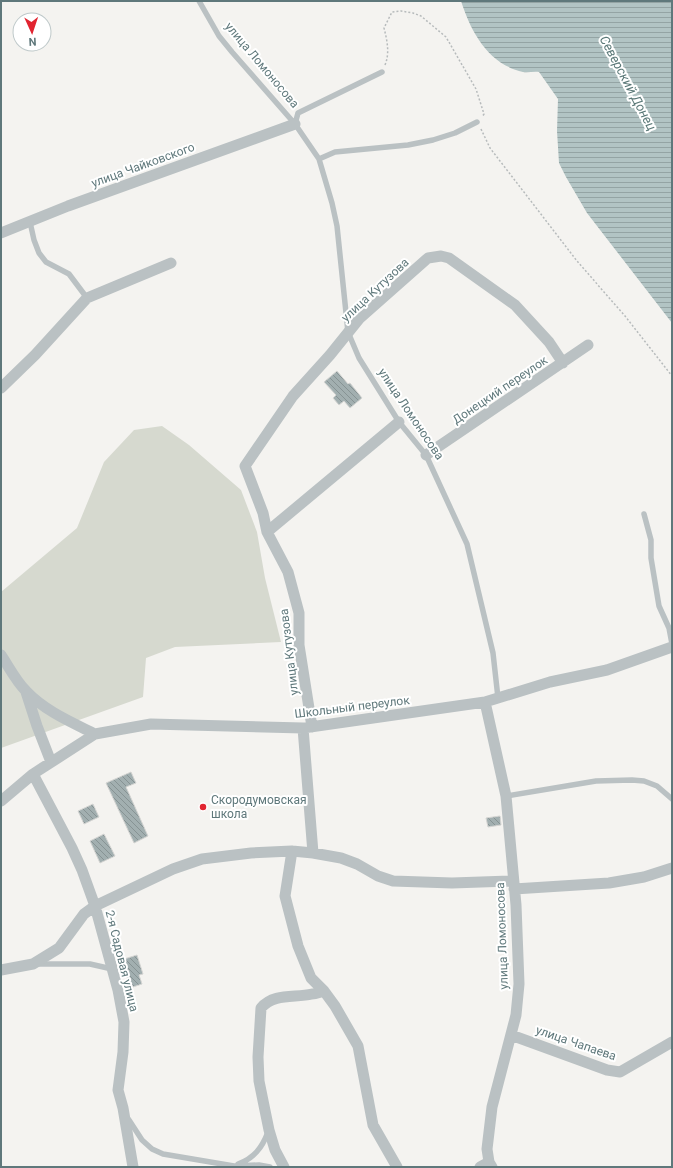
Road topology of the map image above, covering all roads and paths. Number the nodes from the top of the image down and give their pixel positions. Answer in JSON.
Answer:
{"nodes":[{"id":1,"x":199,"y":1,"type":"edge"},
{"id":2,"x":382,"y":72,"type":"joint"},
{"id":3,"x":477,"y":122,"type":"junction"},
{"id":4,"x":295,"y":124,"type":"junction"},
{"id":5,"x":319,"y":159,"type":"junction"},
{"id":6,"x":30,"y":222,"type":"junction"},
{"id":7,"x":1,"y":233,"type":"edge"},
{"id":8,"x":171,"y":263,"type":"dead end"},
{"id":9,"x":87,"y":298,"type":"junction"},
{"id":10,"x":348,"y":332,"type":"junction"},
{"id":11,"x":588,"y":345,"type":"dead end"},
{"id":12,"x":563,"y":363,"type":"junction"},
{"id":13,"x":672,"y":376,"type":"edge"},
{"id":14,"x":1,"y":388,"type":"edge"},
{"id":15,"x":399,"y":422,"type":"junction"},
{"id":16,"x":426,"y":455,"type":"junction"},
{"id":17,"x":644,"y":514,"type":"dead end"},
{"id":18,"x":268,"y":532,"type":"junction"},
{"id":19,"x":672,"y":645,"type":"edge"},
{"id":20,"x":1,"y":655,"type":"edge"},
{"id":21,"x":26,"y":691,"type":"junction"},
{"id":22,"x":498,"y":698,"type":"junction"},
{"id":23,"x":485,"y":702,"type":"junction"},
{"id":24,"x":307,"y":728,"type":"junction"},
{"id":25,"x":95,"y":734,"type":"junction"},
{"id":26,"x":51,"y":762,"type":"junction"},
{"id":27,"x":33,"y":774,"type":"junction"},
{"id":28,"x":506,"y":796,"type":"junction"},
{"id":29,"x":672,"y":799,"type":"edge"},
{"id":30,"x":1,"y":801,"type":"edge"},
{"id":31,"x":292,"y":851,"type":"junction"},
{"id":32,"x":313,"y":852,"type":"junction"},
{"id":33,"x":672,"y":868,"type":"edge"},
{"id":34,"x":514,"y":885,"type":"junction"},
{"id":35,"x":95,"y":906,"type":"junction"},
{"id":36,"x":33,"y":964,"type":"junction"},
{"id":37,"x":112,"y":969,"type":"junction"},
{"id":38,"x":1,"y":970,"type":"edge"},
{"id":39,"x":324,"y":991,"type":"junction"},
{"id":40,"x":512,"y":1035,"type":"junction"},
{"id":41,"x":672,"y":1042,"type":"edge"},
{"id":42,"x":123,"y":1108,"type":"junction"},
{"id":43,"x":269,"y":1130,"type":"junction"},
{"id":44,"x":487,"y":1165,"type":"edge"},
{"id":45,"x":234,"y":1166,"type":"edge"},
{"id":46,"x":133,"y":1167,"type":"edge"},
{"id":47,"x":270,"y":1167,"type":"edge"},
{"id":48,"x":284,"y":1167,"type":"edge"},
{"id":49,"x":397,"y":1167,"type":"edge"}],
"edges":[{"from":1,"to":4,"type":"lane","name":"улица Ломоносова"},
{"from":2,"to":3,"type":"path"},
{"from":2,"to":4,"type":"lane","name":"улица Ломоносова"},
{"from":3,"to":5,"type":"lane"},
{"from":3,"to":13,"type":"path"},
{"from":4,"to":5,"type":"lane","name":"улица Ломоносова"},
{"from":4,"to":6,"type":"street","name":"улица Чайковского"},
{"from":5,"to":10,"type":"lane","name":"улица Ломоносова"},
{"from":6,"to":7,"type":"street","name":"улица Чайковского"},
{"from":6,"to":9,"type":"lane"},
{"from":8,"to":9,"type":"street"},
{"from":9,"to":14,"type":"street"},
{"from":10,"to":12,"type":"street","name":"улица Кутузова"},
{"from":10,"to":15,"type":"lane","name":"улица Ломоносова"},
{"from":10,"to":18,"type":"street","name":"улица Кутузова"},
{"from":11,"to":12,"type":"street","name":"Донецкий переулок"},
{"from":12,"to":16,"type":"street","name":"Донецкий переулок"},
{"from":15,"to":16,"type":"lane","name":"улица Ломоносова"},
{"from":15,"to":18,"type":"street"},
{"from":16,"to":22,"type":"lane","name":"улица Ломоносова"},
{"from":17,"to":19,"type":"lane","name":"Школьный переулок"},
{"from":18,"to":24,"type":"street","name":"улица Кутузова"},
{"from":19,"to":22,"type":"street","name":"Школьный переулок"},
{"from":20,"to":21,"type":"street"},
{"from":21,"to":25,"type":"street"},
{"from":21,"to":26,"type":"street"},
{"from":22,"to":23,"type":"street","name":"Школьный переулок"},
{"from":23,"to":24,"type":"street","name":"Школьный переулок"},
{"from":23,"to":28,"type":"street","name":"улица Ломоносова"},
{"from":24,"to":25,"type":"street","name":"Школьный переулок"},
{"from":24,"to":32,"type":"street","name":"улица Кутузова"},
{"from":25,"to":26,"type":"street","name":"Школьный переулок"},
{"from":26,"to":27,"type":"street","name":"Школьный переулок"},
{"from":27,"to":30,"type":"street","name":"Школьный переулок"},
{"from":27,"to":35,"type":"street","name":"2-я Садовая улица"},
{"from":28,"to":29,"type":"lane"},
{"from":28,"to":34,"type":"street","name":"улица Ломоносова"},
{"from":31,"to":32,"type":"street"},
{"from":31,"to":35,"type":"street"},
{"from":31,"to":39,"type":"street"},
{"from":32,"to":34,"type":"street"},
{"from":33,"to":34,"type":"street"},
{"from":34,"to":40,"type":"street","name":"улица Ломоносова"},
{"from":35,"to":36,"type":"street"},
{"from":35,"to":37,"type":"street","name":"2-я Садовая улица"},
{"from":36,"to":37,"type":"lane"},
{"from":36,"to":38,"type":"street"},
{"from":37,"to":42,"type":"street","name":"2-я Садовая улица"},
{"from":39,"to":43,"type":"street"},
{"from":39,"to":49,"type":"street"},
{"from":40,"to":41,"type":"street","name":"улица Чапаева"},
{"from":40,"to":44,"type":"street","name":"улица Ломоносова"},
{"from":42,"to":45,"type":"lane"},
{"from":42,"to":46,"type":"street","name":"2-я Садовая улица"},
{"from":43,"to":45,"type":"lane"},
{"from":43,"to":48,"type":"street"},
{"from":45,"to":47,"type":"lane"}]}
